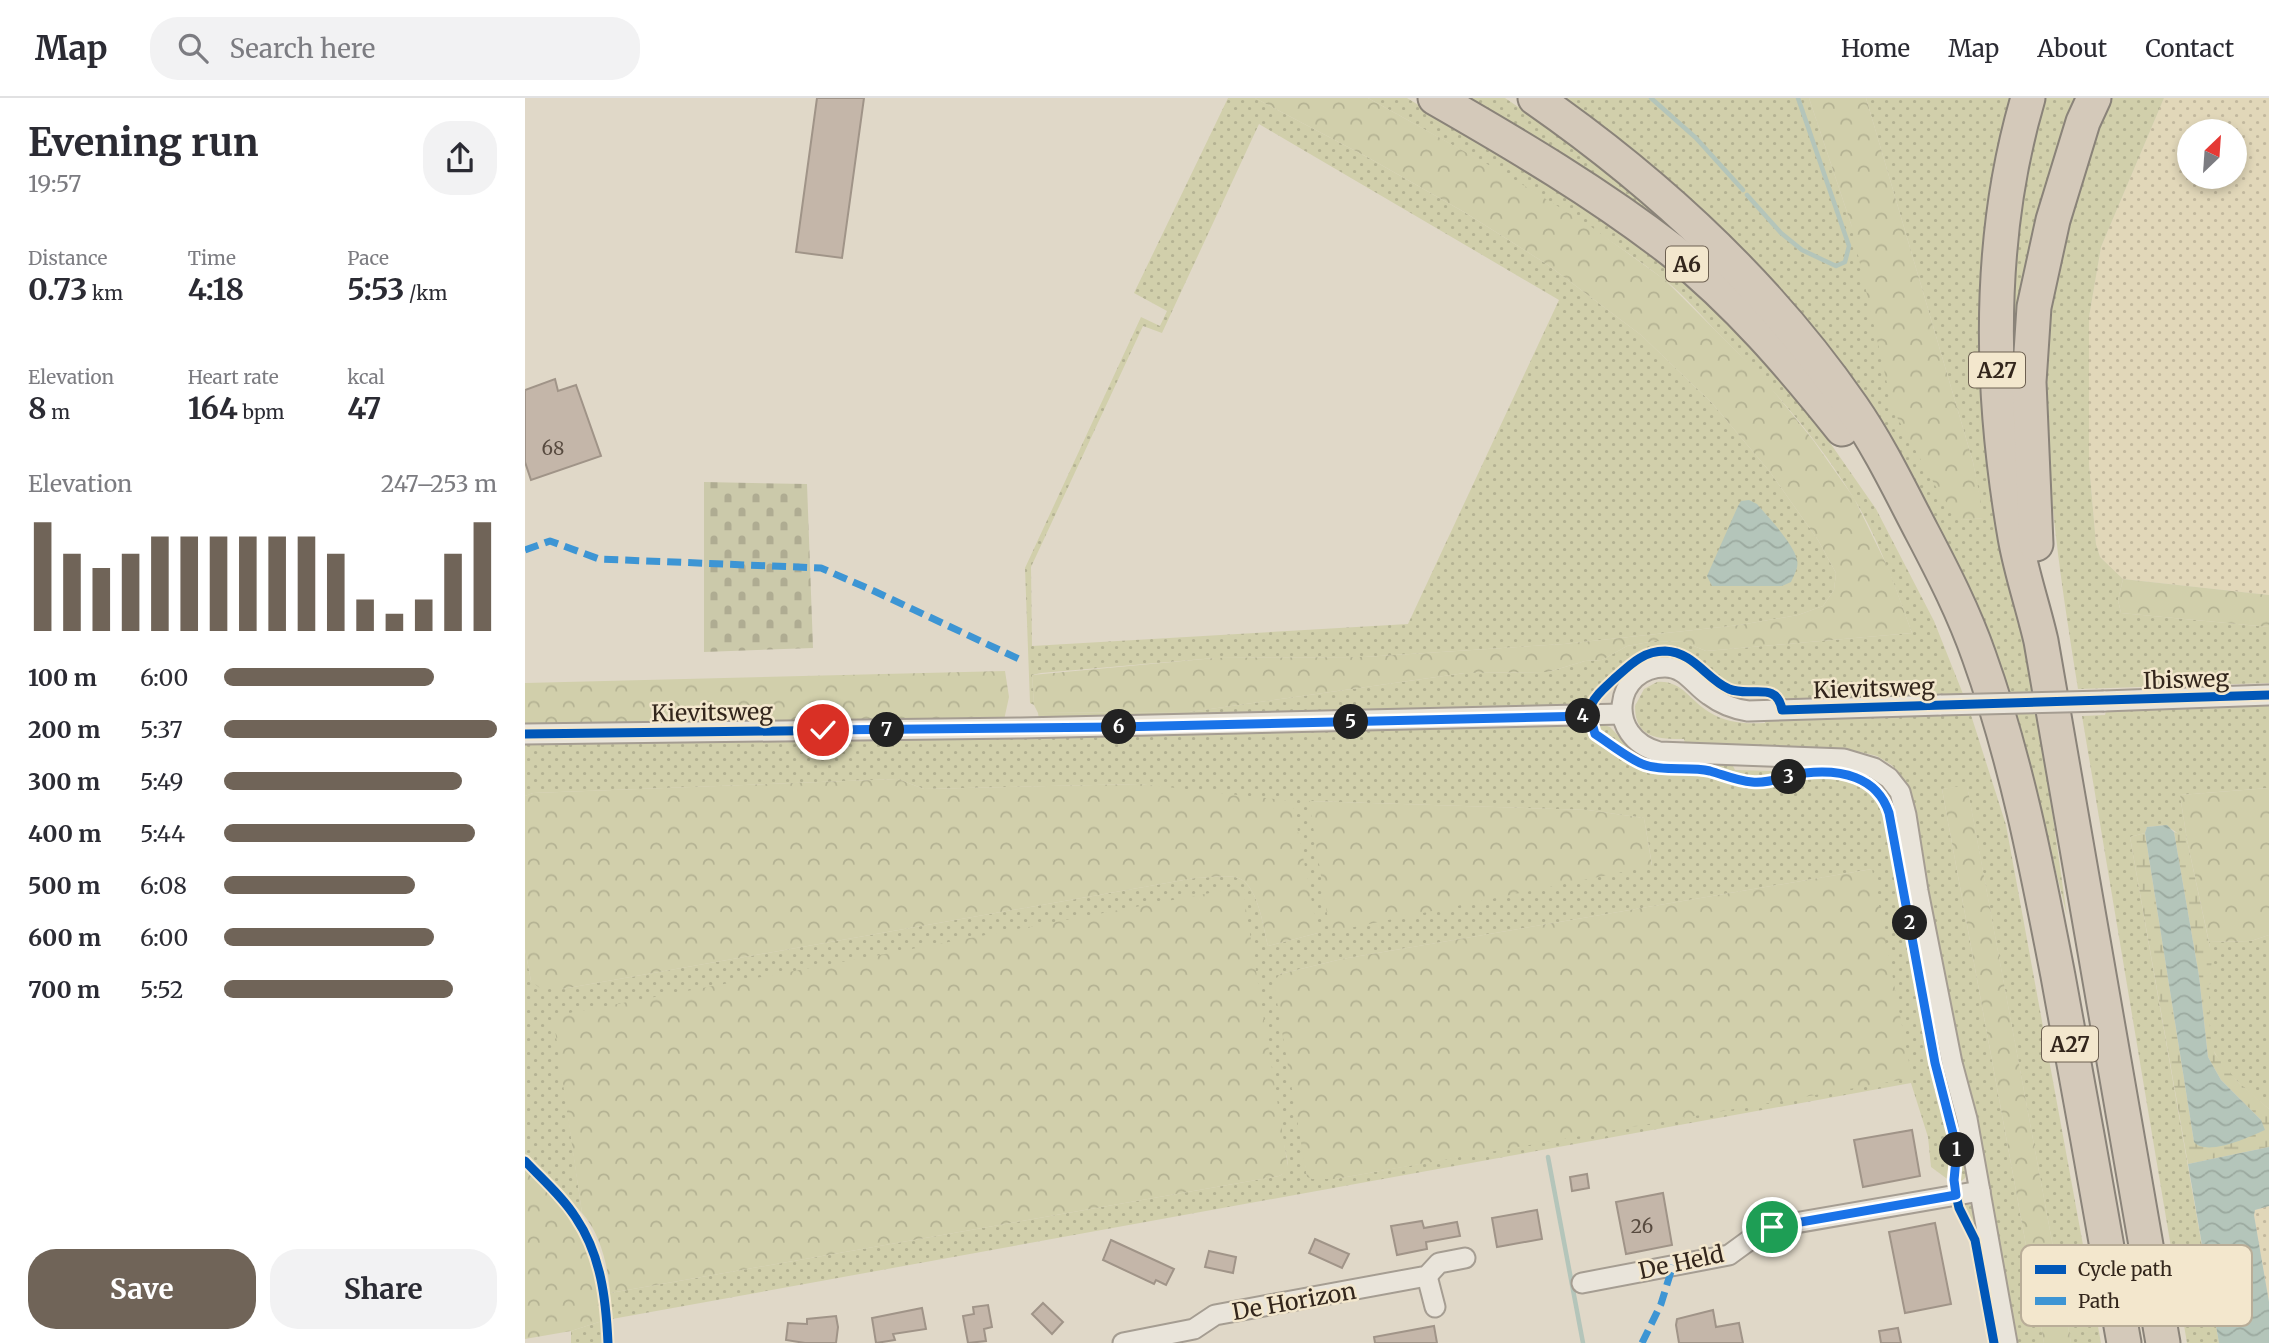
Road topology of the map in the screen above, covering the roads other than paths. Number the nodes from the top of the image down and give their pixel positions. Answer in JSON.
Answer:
{"nodes":[{"id":1,"x":1435,"y":98,"type":"edge"},
{"id":2,"x":1535,"y":98,"type":"edge"},
{"id":3,"x":2028,"y":98,"type":"edge"},
{"id":4,"x":2094,"y":98,"type":"edge"},
{"id":5,"x":1896,"y":482,"type":"junction"},
{"id":6,"x":2041,"y":641,"type":"junction"},
{"id":7,"x":2269,"y":695,"type":"edge"},
{"id":8,"x":2104,"y":701,"type":"joint"},
{"id":9,"x":1622,"y":714,"type":"junction"},
{"id":10,"x":525,"y":734,"type":"edge"},
{"id":11,"x":1980,"y":1191,"type":"junction"},
{"id":12,"x":2106,"y":1245,"type":"edge"},
{"id":13,"x":2146,"y":1245,"type":"edge"},
{"id":14,"x":1465,"y":1258,"type":"dead end"},
{"id":15,"x":1427,"y":1276,"type":"junction"},
{"id":16,"x":1582,"y":1283,"type":"dead end"},
{"id":17,"x":1434,"y":1307,"type":"dead end"},
{"id":18,"x":1123,"y":1343,"type":"edge"},
{"id":19,"x":2007,"y":1343,"type":"edge"}],
"edges":[{"from":1,"to":5,"type":"highway","number":"A6"},
{"from":2,"to":5,"type":"highway","number":"A6"},
{"from":3,"to":6,"type":"highway","number":"A27"},
{"from":4,"to":6,"type":"highway","number":"A27"},
{"from":5,"to":12,"type":"highway","number":"A27"},
{"from":6,"to":13,"type":"highway","number":"A27"},
{"from":7,"to":8,"type":"street","name":"Ibisweg"},
{"from":8,"to":9,"type":"street","name":"Kievitsweg","bridge":true},
{"from":9,"to":10,"type":"street","name":"Kievitsweg"},
{"from":9,"to":11,"type":"street"},
{"from":11,"to":16,"type":"street","name":"De Held"},
{"from":11,"to":19,"type":"street"},
{"from":14,"to":15,"type":"street","name":"De Horizon"},
{"from":15,"to":17,"type":"street"},
{"from":15,"to":18,"type":"street","name":"De Horizon"}]}
